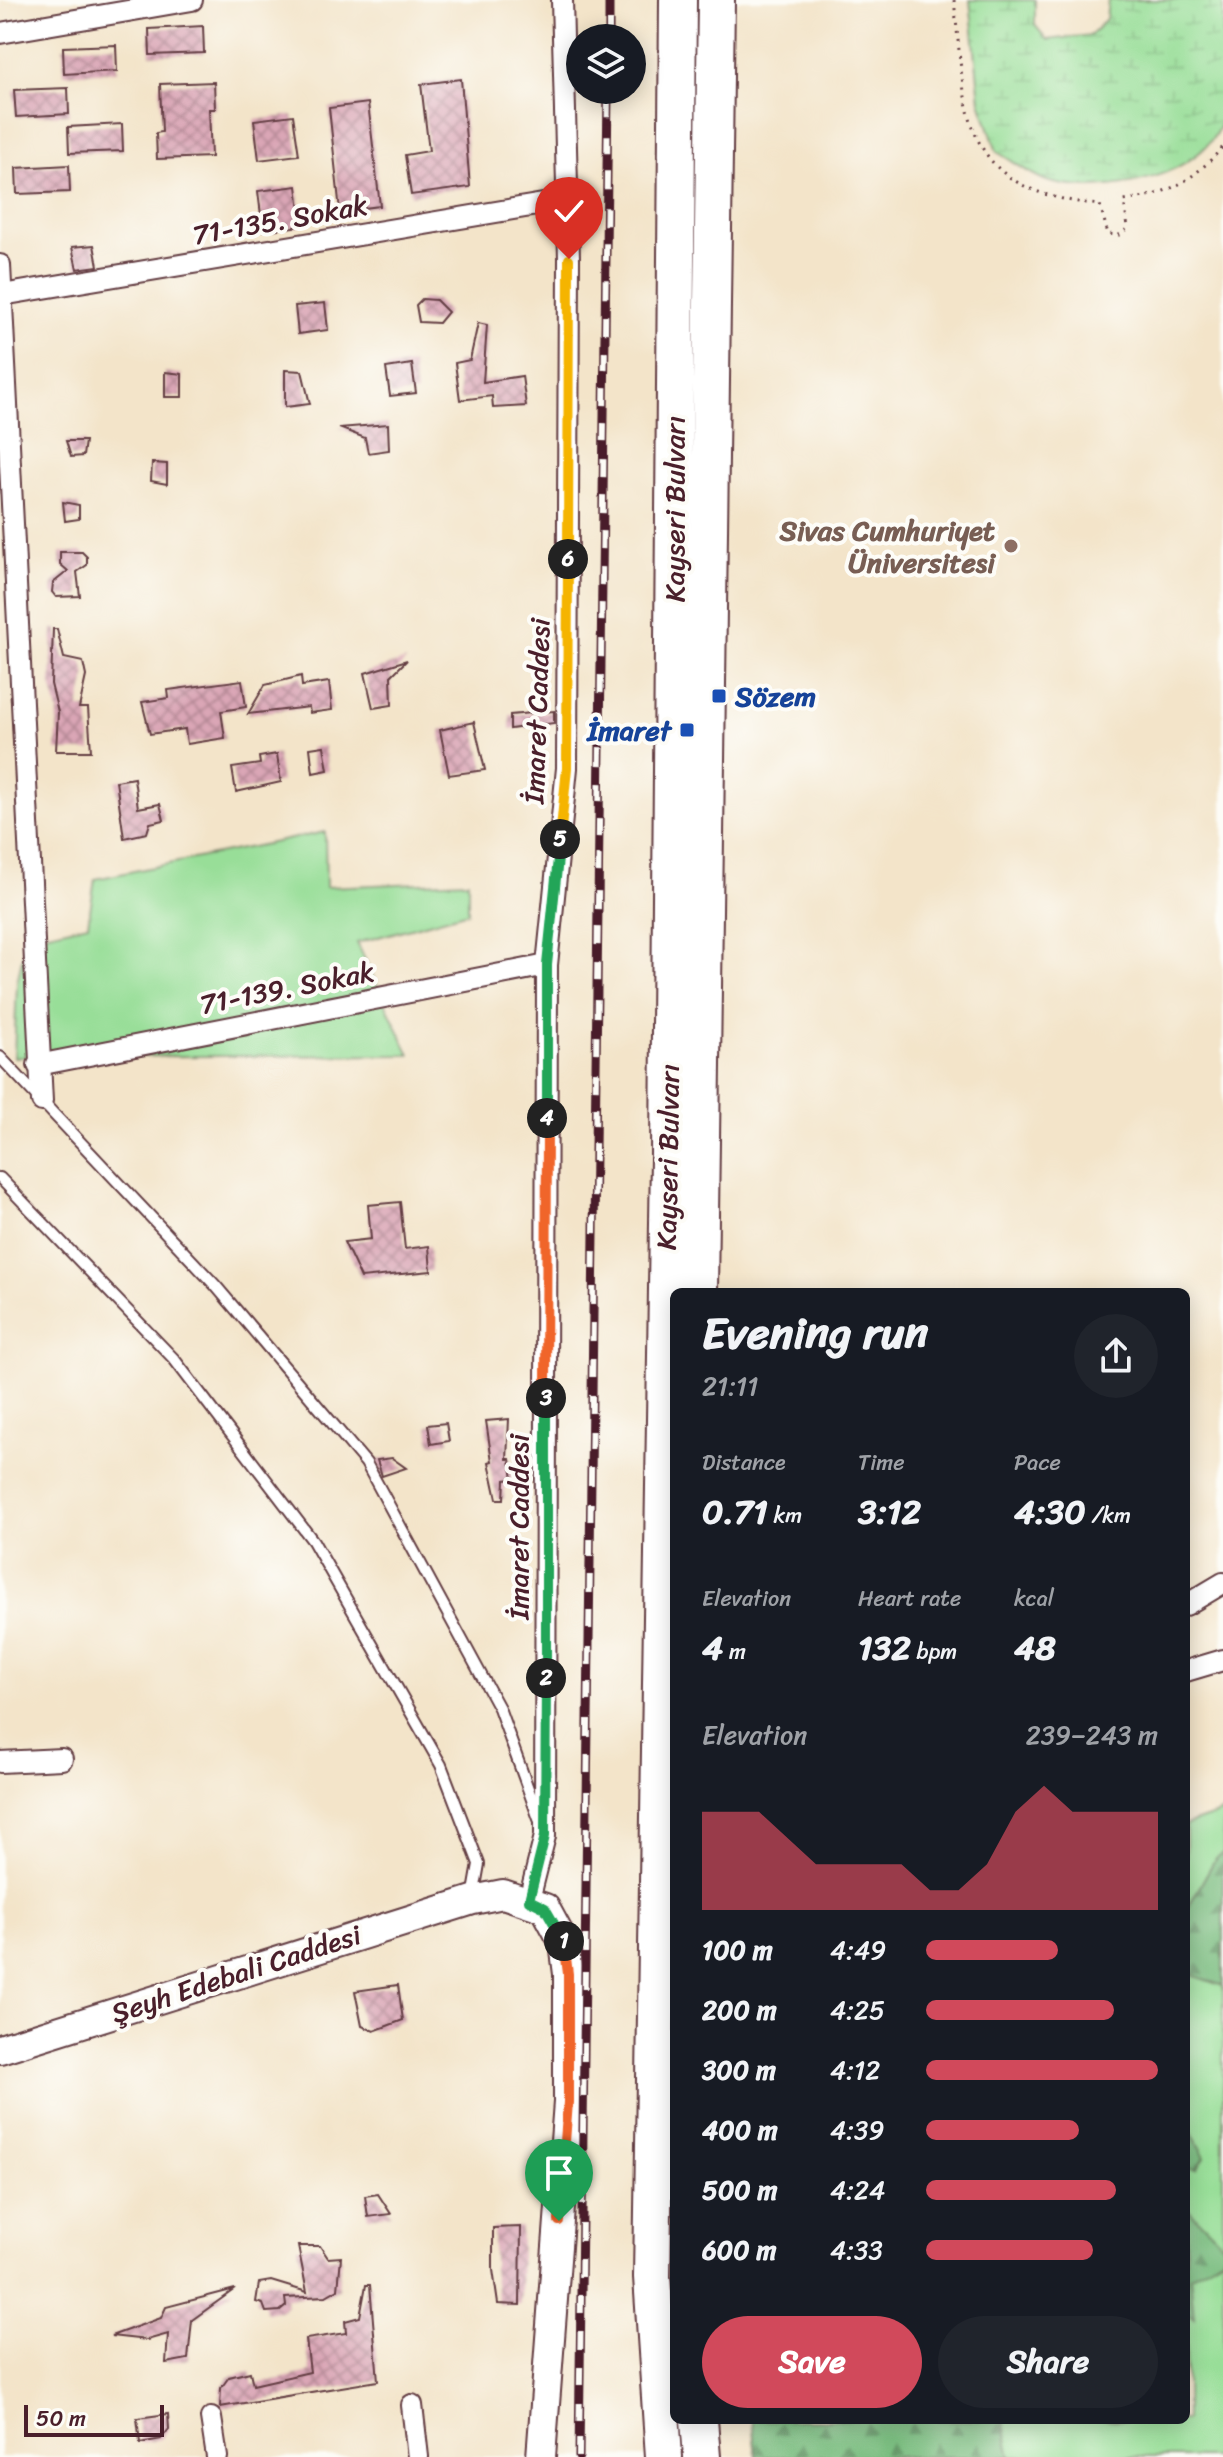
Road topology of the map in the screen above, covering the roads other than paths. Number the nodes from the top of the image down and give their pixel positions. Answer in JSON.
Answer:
{"nodes":[{"id":1,"x":192,"y":0,"type":"edge"},
{"id":2,"x":562,"y":0,"type":"edge"},
{"id":3,"x":678,"y":0,"type":"edge"},
{"id":4,"x":716,"y":0,"type":"edge"},
{"id":5,"x":0,"y":33,"type":"edge"},
{"id":6,"x":567,"y":200,"type":"junction"},
{"id":7,"x":0,"y":265,"type":"edge"},
{"id":8,"x":2,"y":295,"type":"junction"},
{"id":9,"x":547,"y":965,"type":"junction"},
{"id":10,"x":0,"y":1057,"type":"edge"},
{"id":11,"x":38,"y":1065,"type":"junction"},
{"id":12,"x":42,"y":1101,"type":"junction"},
{"id":13,"x":0,"y":1178,"type":"edge"},
{"id":14,"x":699,"y":1288,"type":"edge"},
{"id":15,"x":1223,"y":1583,"type":"edge"},
{"id":16,"x":1223,"y":1595,"type":"edge"},
{"id":17,"x":1190,"y":1603,"type":"edge"},
{"id":18,"x":1190,"y":1614,"type":"edge"},
{"id":19,"x":1223,"y":1660,"type":"edge"},
{"id":20,"x":666,"y":1661,"type":"edge"},
{"id":21,"x":1190,"y":1670,"type":"edge"},
{"id":22,"x":62,"y":1759,"type":"dead end"},
{"id":23,"x":0,"y":1762,"type":"edge"},
{"id":24,"x":545,"y":1836,"type":"junction"},
{"id":25,"x":473,"y":1900,"type":"junction"},
{"id":26,"x":529,"y":1900,"type":"junction"},
{"id":27,"x":0,"y":2049,"type":"edge"},
{"id":28,"x":412,"y":2405,"type":"dead end"},
{"id":29,"x":211,"y":2418,"type":"dead end"},
{"id":30,"x":699,"y":2424,"type":"edge"},
{"id":31,"x":217,"y":2457,"type":"edge"},
{"id":32,"x":418,"y":2457,"type":"edge"},
{"id":33,"x":541,"y":2457,"type":"edge"},
{"id":34,"x":664,"y":2457,"type":"edge"},
{"id":35,"x":702,"y":2457,"type":"edge"}],
"edges":[{"from":1,"to":5,"type":"street"},
{"from":2,"to":6,"type":"street","name":"İmaret Caddesi"},
{"from":3,"to":20,"type":"highway","name":"Kayseri Bulvarı"},
{"from":4,"to":14,"type":"highway","name":"Kayseri Bulvarı"},
{"from":6,"to":8,"type":"street","name":"71-135. Sokak"},
{"from":6,"to":9,"type":"street","name":"İmaret Caddesi"},
{"from":7,"to":8,"type":"street"},
{"from":8,"to":11,"type":"street"},
{"from":9,"to":11,"type":"street","name":"71-139. Sokak"},
{"from":9,"to":24,"type":"street","name":"İmaret Caddesi"},
{"from":10,"to":12,"type":"lane"},
{"from":11,"to":12,"type":"street"},
{"from":12,"to":24,"type":"lane"},
{"from":13,"to":25,"type":"lane"},
{"from":15,"to":17,"type":"street"},
{"from":16,"to":18,"type":"street"},
{"from":19,"to":21,"type":"street"},
{"from":20,"to":34,"type":"highway","name":"Kayseri Bulvarı"},
{"from":22,"to":23,"type":"street"},
{"from":24,"to":26,"type":"street","name":"İmaret Caddesi"},
{"from":25,"to":26,"type":"street","name":"Şeyh Edebali Caddesi"},
{"from":25,"to":27,"type":"street","name":"Şeyh Edebali Caddesi"},
{"from":26,"to":33,"type":"street"},
{"from":28,"to":32,"type":"street"},
{"from":29,"to":31,"type":"street"},
{"from":30,"to":35,"type":"highway"}]}
